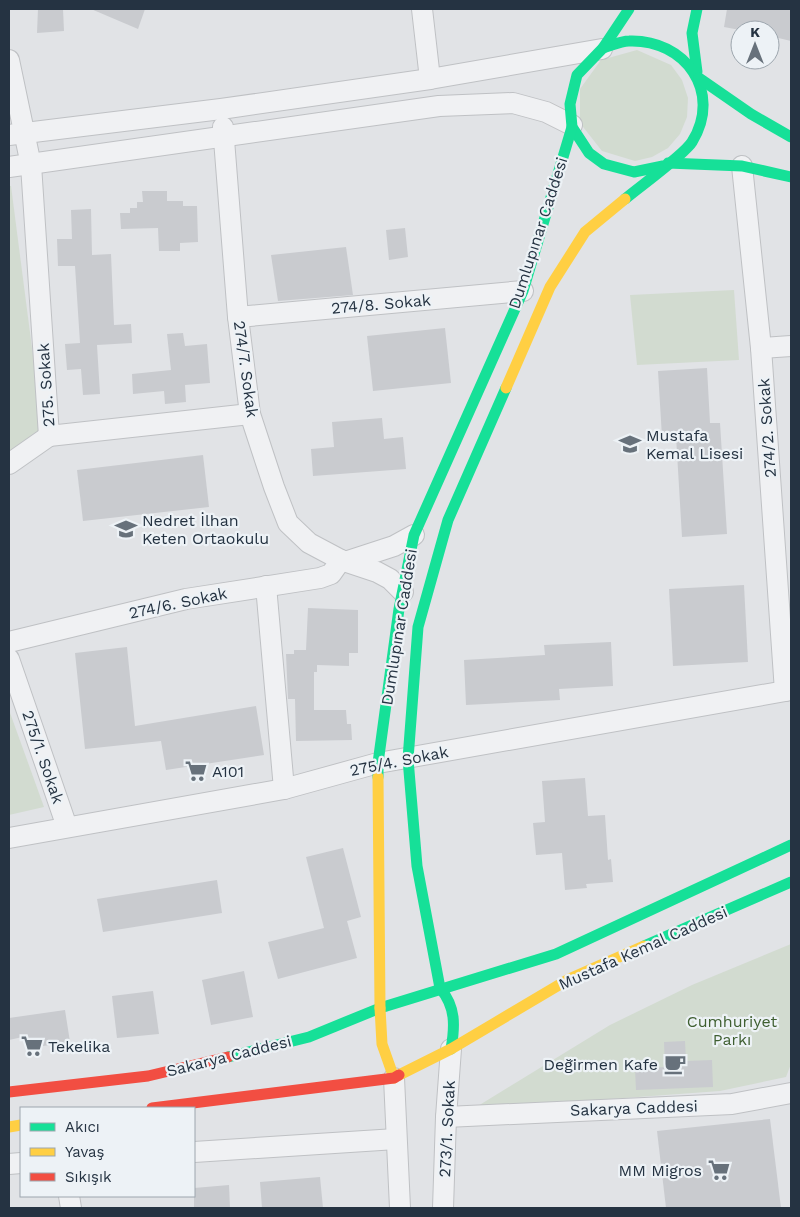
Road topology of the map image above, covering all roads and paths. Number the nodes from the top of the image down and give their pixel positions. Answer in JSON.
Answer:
{"nodes":[{"id":1,"x":422,"y":9,"type":"edge"},
{"id":2,"x":629,"y":9,"type":"edge"},
{"id":3,"x":697,"y":9,"type":"edge"},
{"id":4,"x":603,"y":48,"type":"junction"},
{"id":5,"x":9,"y":60,"type":"edge"},
{"id":6,"x":698,"y":75,"type":"junction"},
{"id":7,"x":430,"y":79,"type":"junction"},
{"id":8,"x":221,"y":109,"type":"junction"},
{"id":9,"x":572,"y":126,"type":"junction"},
{"id":10,"x":16,"y":135,"type":"edge"},
{"id":11,"x":791,"y":137,"type":"edge"},
{"id":12,"x":224,"y":138,"type":"junction"},
{"id":13,"x":665,"y":164,"type":"junction"},
{"id":14,"x":31,"y":165,"type":"junction"},
{"id":15,"x":742,"y":166,"type":"junction"},
{"id":16,"x":9,"y":167,"type":"edge"},
{"id":17,"x":791,"y":177,"type":"edge"},
{"id":18,"x":523,"y":291,"type":"junction"},
{"id":19,"x":238,"y":317,"type":"junction"},
{"id":20,"x":791,"y":346,"type":"edge"},
{"id":21,"x":761,"y":348,"type":"junction"},
{"id":22,"x":250,"y":414,"type":"junction"},
{"id":23,"x":49,"y":436,"type":"junction"},
{"id":24,"x":9,"y":464,"type":"edge"},
{"id":25,"x":414,"y":535,"type":"junction"},
{"id":26,"x":344,"y":560,"type":"junction"},
{"id":27,"x":266,"y":586,"type":"junction"},
{"id":28,"x":403,"y":592,"type":"junction"},
{"id":29,"x":9,"y":642,"type":"edge"},
{"id":30,"x":9,"y":659,"type":"edge"},
{"id":31,"x":788,"y":691,"type":"edge"},
{"id":32,"x":408,"y":759,"type":"junction"},
{"id":33,"x":378,"y":763,"type":"junction"},
{"id":34,"x":284,"y":788,"type":"junction"},
{"id":35,"x":67,"y":827,"type":"junction"},
{"id":36,"x":9,"y":838,"type":"edge"},
{"id":37,"x":791,"y":845,"type":"edge"},
{"id":38,"x":791,"y":882,"type":"edge"},
{"id":39,"x":440,"y":988,"type":"junction"},
{"id":40,"x":380,"y":1008,"type":"junction"},
{"id":41,"x":451,"y":1049,"type":"junction"},
{"id":42,"x":394,"y":1078,"type":"junction"},
{"id":43,"x":9,"y":1092,"type":"edge"},
{"id":44,"x":791,"y":1093,"type":"edge"},
{"id":45,"x":160,"y":1107,"type":"edge"},
{"id":46,"x":446,"y":1117,"type":"junction"},
{"id":47,"x":396,"y":1139,"type":"junction"},
{"id":48,"x":195,"y":1152,"type":"edge"},
{"id":49,"x":400,"y":1208,"type":"edge"},
{"id":50,"x":443,"y":1208,"type":"edge"}],
"edges":[{"from":1,"to":7,"type":"street"},
{"from":2,"to":4,"type":"main road"},
{"from":3,"to":6,"type":"main road"},
{"from":4,"to":6,"type":"main road"},
{"from":4,"to":7,"type":"street"},
{"from":4,"to":9,"type":"main road"},
{"from":5,"to":10,"type":"street","name":"275. Sokak"},
{"from":6,"to":11,"type":"main road"},
{"from":6,"to":13,"type":"main road"},
{"from":7,"to":8,"type":"street"},
{"from":8,"to":10,"type":"street"},
{"from":8,"to":12,"type":"street","name":"274/7. Sokak"},
{"from":9,"to":12,"type":"street"},
{"from":9,"to":13,"type":"main road"},
{"from":9,"to":18,"type":"main road","name":"Dumlupınar Caddesi"},
{"from":10,"to":14,"type":"street","name":"275. Sokak"},
{"from":12,"to":14,"type":"street"},
{"from":12,"to":19,"type":"street","name":"274/7. Sokak"},
{"from":13,"to":15,"type":"main road"},
{"from":13,"to":32,"type":"main road","name":"Dumlupınar Caddesi"},
{"from":14,"to":16,"type":"street"},
{"from":14,"to":23,"type":"street","name":"275. Sokak"},
{"from":15,"to":17,"type":"main road"},
{"from":15,"to":21,"type":"street","name":"274/2. Sokak"},
{"from":18,"to":19,"type":"street","name":"274/8. Sokak"},
{"from":18,"to":25,"type":"main road","name":"Dumlupınar Caddesi"},
{"from":19,"to":22,"type":"street","name":"274/7. Sokak"},
{"from":20,"to":21,"type":"street"},
{"from":21,"to":31,"type":"street","name":"274/2. Sokak"},
{"from":22,"to":23,"type":"street","name":"275. Sokak"},
{"from":22,"to":26,"type":"street","name":"274/7. Sokak"},
{"from":23,"to":24,"type":"street"},
{"from":25,"to":26,"type":"street"},
{"from":25,"to":28,"type":"main road","name":"Dumlupınar Caddesi"},
{"from":26,"to":27,"type":"street","name":"274/6. Sokak"},
{"from":26,"to":28,"type":"street","name":"274/7. Sokak"},
{"from":27,"to":29,"type":"street","name":"274/6. Sokak"},
{"from":27,"to":34,"type":"street"},
{"from":28,"to":33,"type":"main road","name":"Dumlupınar Caddesi"},
{"from":30,"to":35,"type":"street","name":"275/1. Sokak"},
{"from":31,"to":32,"type":"street","name":"275/4. Sokak"},
{"from":32,"to":33,"type":"street","name":"275/4. Sokak"},
{"from":32,"to":39,"type":"main road","name":"Dumlupınar Caddesi"},
{"from":33,"to":34,"type":"street","name":"275/4. Sokak"},
{"from":33,"to":40,"type":"main road","name":"Dumlupınar Caddesi"},
{"from":34,"to":35,"type":"street","name":"275/4. Sokak"},
{"from":35,"to":36,"type":"street","name":"275/4. Sokak"},
{"from":37,"to":39,"type":"main road","name":"Mustafa Kemal Caddesi"},
{"from":38,"to":41,"type":"main road","name":"Mustafa Kemal Caddesi"},
{"from":39,"to":40,"type":"main road","name":"Sakarya Caddesi"},
{"from":39,"to":41,"type":"main road"},
{"from":40,"to":42,"type":"main road","name":"Dumlupınar Caddesi"},
{"from":40,"to":43,"type":"main road","name":"Sakarya Caddesi"},
{"from":41,"to":42,"type":"main road","name":"Mustafa Kemal Caddesi"},
{"from":41,"to":46,"type":"street","name":"273/1. Sokak"},
{"from":42,"to":45,"type":"main road"},
{"from":42,"to":47,"type":"street"},
{"from":44,"to":46,"type":"street","name":"Sakarya Caddesi"},
{"from":46,"to":50,"type":"street","name":"273/1. Sokak"},
{"from":47,"to":48,"type":"street"},
{"from":47,"to":49,"type":"street"}]}
